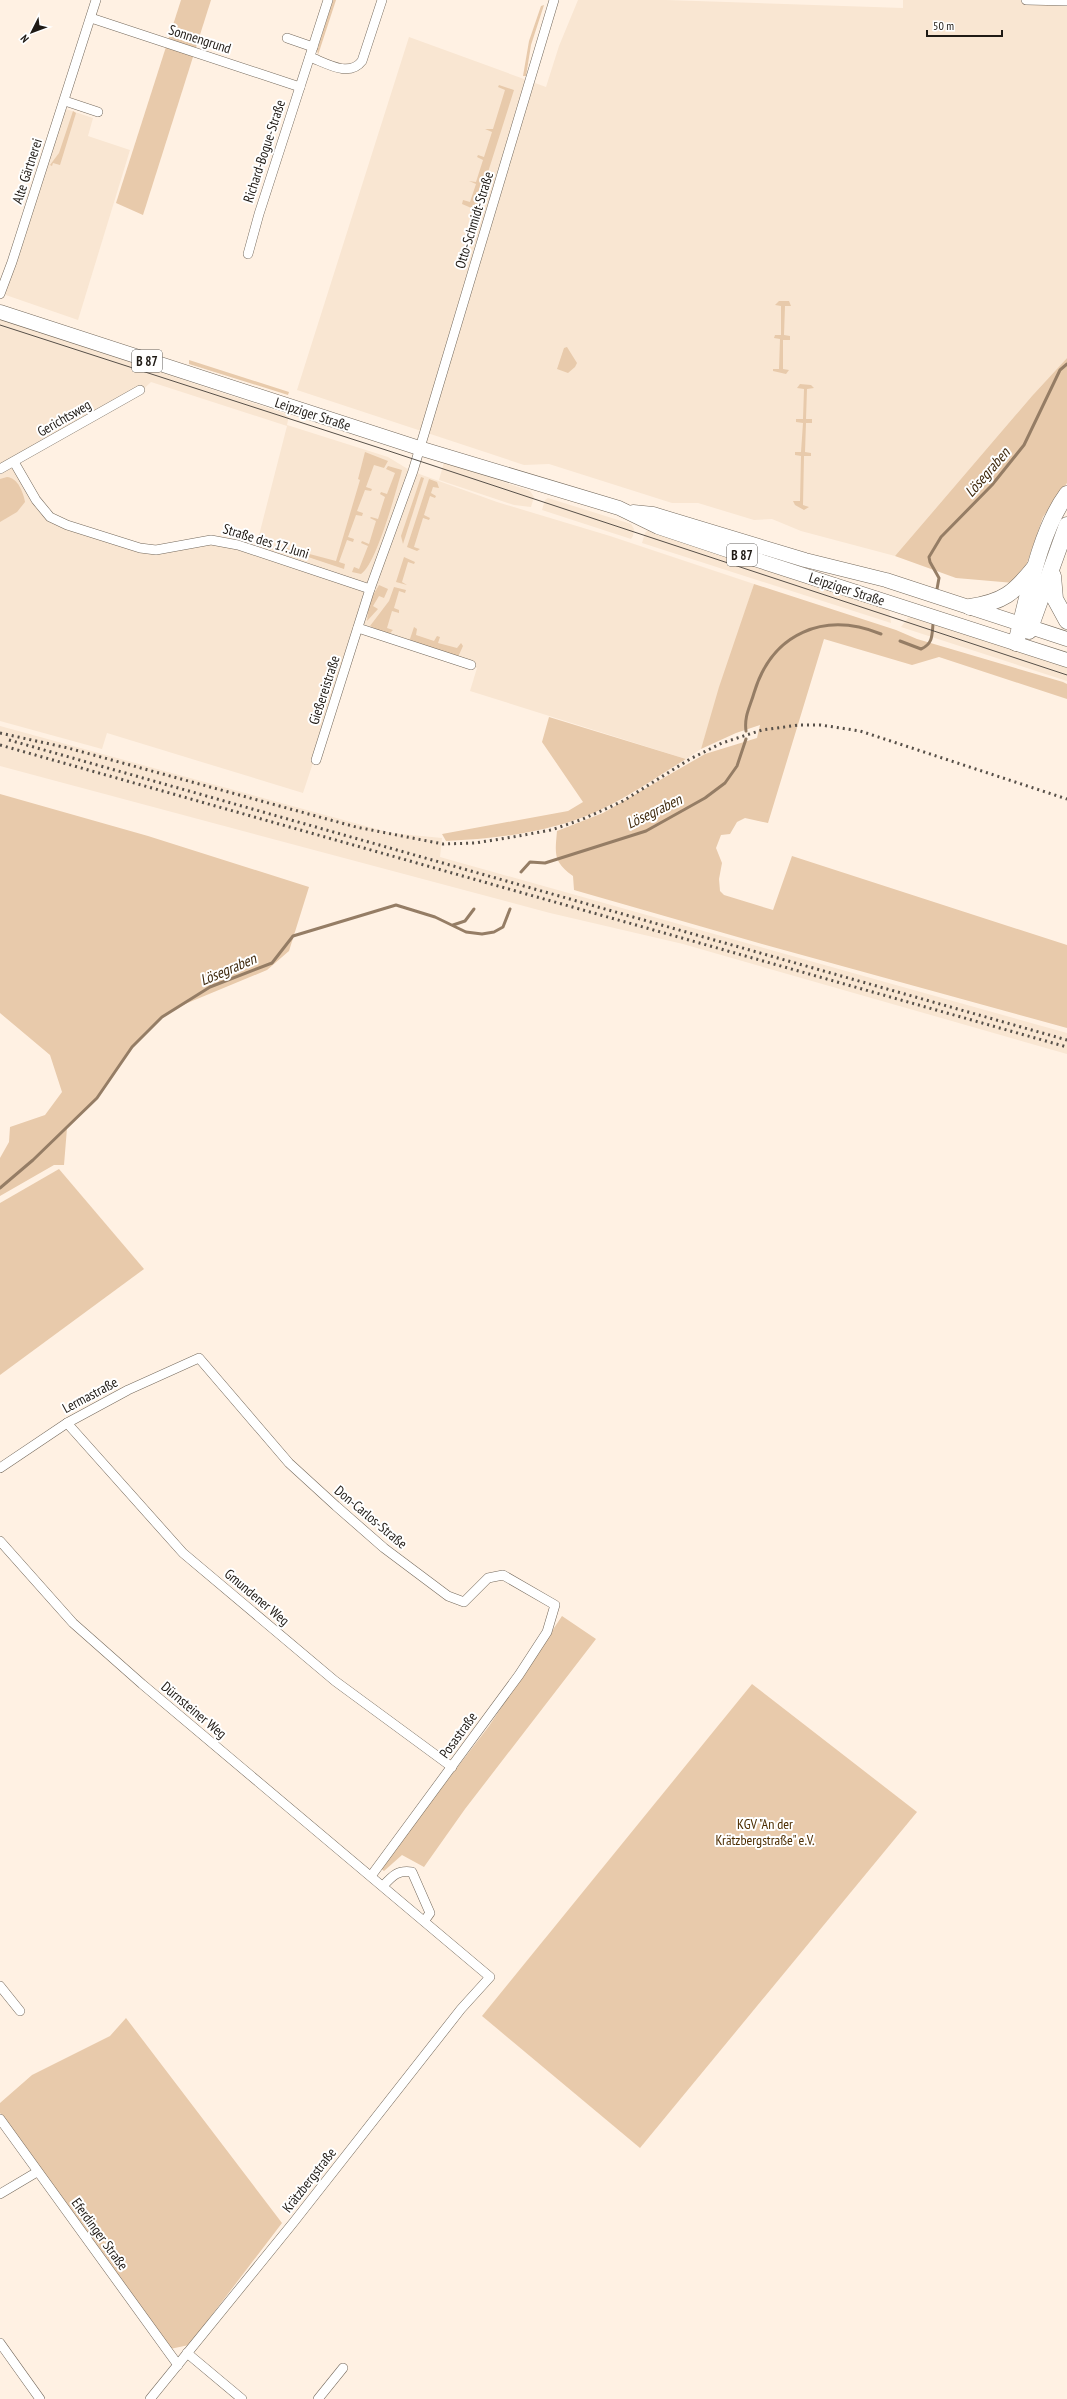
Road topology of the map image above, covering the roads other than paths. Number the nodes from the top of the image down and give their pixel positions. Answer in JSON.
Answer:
{"nodes":[{"id":1,"x":96,"y":0,"type":"edge"},
{"id":2,"x":328,"y":0,"type":"edge"},
{"id":3,"x":382,"y":0,"type":"edge"},
{"id":4,"x":554,"y":0,"type":"edge"},
{"id":5,"x":1026,"y":0,"type":"edge"},
{"id":6,"x":1067,"y":1,"type":"edge"},
{"id":7,"x":91,"y":18,"type":"junction"},
{"id":8,"x":287,"y":38,"type":"dead end"},
{"id":9,"x":313,"y":47,"type":"junction"},
{"id":10,"x":310,"y":57,"type":"junction"},
{"id":11,"x":300,"y":87,"type":"junction"},
{"id":12,"x":64,"y":101,"type":"junction"},
{"id":13,"x":98,"y":112,"type":"dead end"},
{"id":14,"x":248,"y":254,"type":"dead end"},
{"id":15,"x":0,"y":294,"type":"edge"},
{"id":16,"x":0,"y":312,"type":"edge"},
{"id":17,"x":140,"y":390,"type":"dead end"},
{"id":18,"x":419,"y":448,"type":"junction"},
{"id":19,"x":14,"y":462,"type":"junction"},
{"id":20,"x":0,"y":469,"type":"edge"},
{"id":21,"x":1067,"y":494,"type":"edge"},
{"id":22,"x":628,"y":512,"type":"junction"},
{"id":23,"x":1067,"y":525,"type":"edge"},
{"id":24,"x":1036,"y":565,"type":"junction"},
{"id":25,"x":1053,"y":568,"type":"junction"},
{"id":26,"x":370,"y":589,"type":"junction"},
{"id":27,"x":970,"y":607,"type":"junction"},
{"id":28,"x":1067,"y":621,"type":"edge"},
{"id":29,"x":1026,"y":625,"type":"junction"},
{"id":30,"x":358,"y":628,"type":"junction"},
{"id":31,"x":1067,"y":639,"type":"edge"},
{"id":32,"x":1019,"y":644,"type":"junction"},
{"id":33,"x":1067,"y":660,"type":"edge"},
{"id":34,"x":471,"y":665,"type":"dead end"},
{"id":35,"x":316,"y":760,"type":"dead end"},
{"id":36,"x":199,"y":1358,"type":"joint"},
{"id":37,"x":67,"y":1423,"type":"junction"},
{"id":38,"x":0,"y":1468,"type":"edge"},
{"id":39,"x":0,"y":1541,"type":"edge"},
{"id":40,"x":555,"y":1605,"type":"joint"},
{"id":41,"x":452,"y":1767,"type":"junction"},
{"id":42,"x":371,"y":1876,"type":"junction"},
{"id":43,"x":383,"y":1886,"type":"junction"},
{"id":44,"x":424,"y":1920,"type":"junction"},
{"id":45,"x":490,"y":1977,"type":"joint"},
{"id":46,"x":0,"y":1986,"type":"edge"},
{"id":47,"x":20,"y":2011,"type":"dead end"},
{"id":48,"x":0,"y":2119,"type":"edge"},
{"id":49,"x":37,"y":2172,"type":"junction"},
{"id":50,"x":0,"y":2194,"type":"edge"},
{"id":51,"x":0,"y":2343,"type":"edge"},
{"id":52,"x":187,"y":2353,"type":"junction"},
{"id":53,"x":178,"y":2365,"type":"junction"},
{"id":54,"x":343,"y":2368,"type":"dead end"},
{"id":55,"x":40,"y":2399,"type":"edge"},
{"id":56,"x":150,"y":2399,"type":"edge"},
{"id":57,"x":242,"y":2399,"type":"edge"},
{"id":58,"x":318,"y":2399,"type":"edge"}],
"edges":[{"from":1,"to":7,"type":"street","name":"Alte Gärtnerei"},
{"from":2,"to":9,"type":"street","name":"Richard-Bogue-Straße"},
{"from":3,"to":10,"type":"street"},
{"from":4,"to":18,"type":"street","name":"Otto-Schmidt-Straße"},
{"from":5,"to":6,"type":"street"},
{"from":7,"to":11,"type":"street","name":"Sonnengrund"},
{"from":7,"to":12,"type":"street","name":"Alte Gärtnerei"},
{"from":8,"to":9,"type":"street"},
{"from":9,"to":10,"type":"street","name":"Richard-Bogue-Straße"},
{"from":10,"to":11,"type":"street","name":"Richard-Bogue-Straße"},
{"from":11,"to":14,"type":"street","name":"Richard-Bogue-Straße"},
{"from":12,"to":13,"type":"street"},
{"from":12,"to":15,"type":"street","name":"Alte Gärtnerei"},
{"from":16,"to":18,"type":"main road","name":"Leipziger Straße","number":"B 87"},
{"from":17,"to":19,"type":"street","name":"Gerichtsweg"},
{"from":18,"to":22,"type":"main road","name":"Leipziger Straße","number":"B 87"},
{"from":18,"to":26,"type":"street"},
{"from":19,"to":20,"type":"street","name":"Gerichtsweg"},
{"from":19,"to":26,"type":"street","name":"Straße des 17. Juni"},
{"from":21,"to":24,"type":"highway"},
{"from":22,"to":27,"type":"main road","name":"Leipziger Straße","number":"B 87"},
{"from":22,"to":32,"type":"main road","name":"Leipziger Straße","number":"B 87"},
{"from":23,"to":25,"type":"highway"},
{"from":24,"to":27,"type":"highway"},
{"from":24,"to":29,"type":"highway"},
{"from":25,"to":28,"type":"highway"},
{"from":25,"to":29,"type":"highway"},
{"from":26,"to":30,"type":"street","name":"Gießereistraße"},
{"from":27,"to":29,"type":"main road","number":"B 87"},
{"from":29,"to":31,"type":"main road","number":"B 87"},
{"from":29,"to":32,"type":"highway"},
{"from":30,"to":34,"type":"street"},
{"from":30,"to":35,"type":"street","name":"Gießereistraße"},
{"from":32,"to":33,"type":"main road","name":"Leipziger Straße","number":"B 87"},
{"from":36,"to":37,"type":"street","name":"Lermastraße"},
{"from":36,"to":40,"type":"street","name":"Don-Carlos-Straße"},
{"from":37,"to":38,"type":"street","name":"Lermastraße"},
{"from":37,"to":41,"type":"street","name":"Gmundener Weg"},
{"from":39,"to":42,"type":"street","name":"Dürnsteiner Weg"},
{"from":40,"to":41,"type":"street","name":"Posastraße"},
{"from":41,"to":42,"type":"street","name":"Posastraße"},
{"from":42,"to":43,"type":"street","name":"Dürnsteiner Weg"},
{"from":43,"to":44,"type":"street","name":"Dürnsteiner Weg"},
{"from":43,"to":44,"type":"street"},
{"from":44,"to":45,"type":"street","name":"Dürnsteiner Weg"},
{"from":45,"to":52,"type":"street","name":"Krätzbergstraße"},
{"from":46,"to":47,"type":"street"},
{"from":48,"to":49,"type":"street","name":"Eferdinger Straße"},
{"from":49,"to":50,"type":"street"},
{"from":49,"to":53,"type":"street","name":"Eferdinger Straße"},
{"from":51,"to":55,"type":"street"},
{"from":52,"to":53,"type":"street","name":"Krätzbergstraße"},
{"from":52,"to":57,"type":"street"},
{"from":53,"to":56,"type":"street","name":"Krätzbergstraße"},
{"from":54,"to":58,"type":"street"}]}
